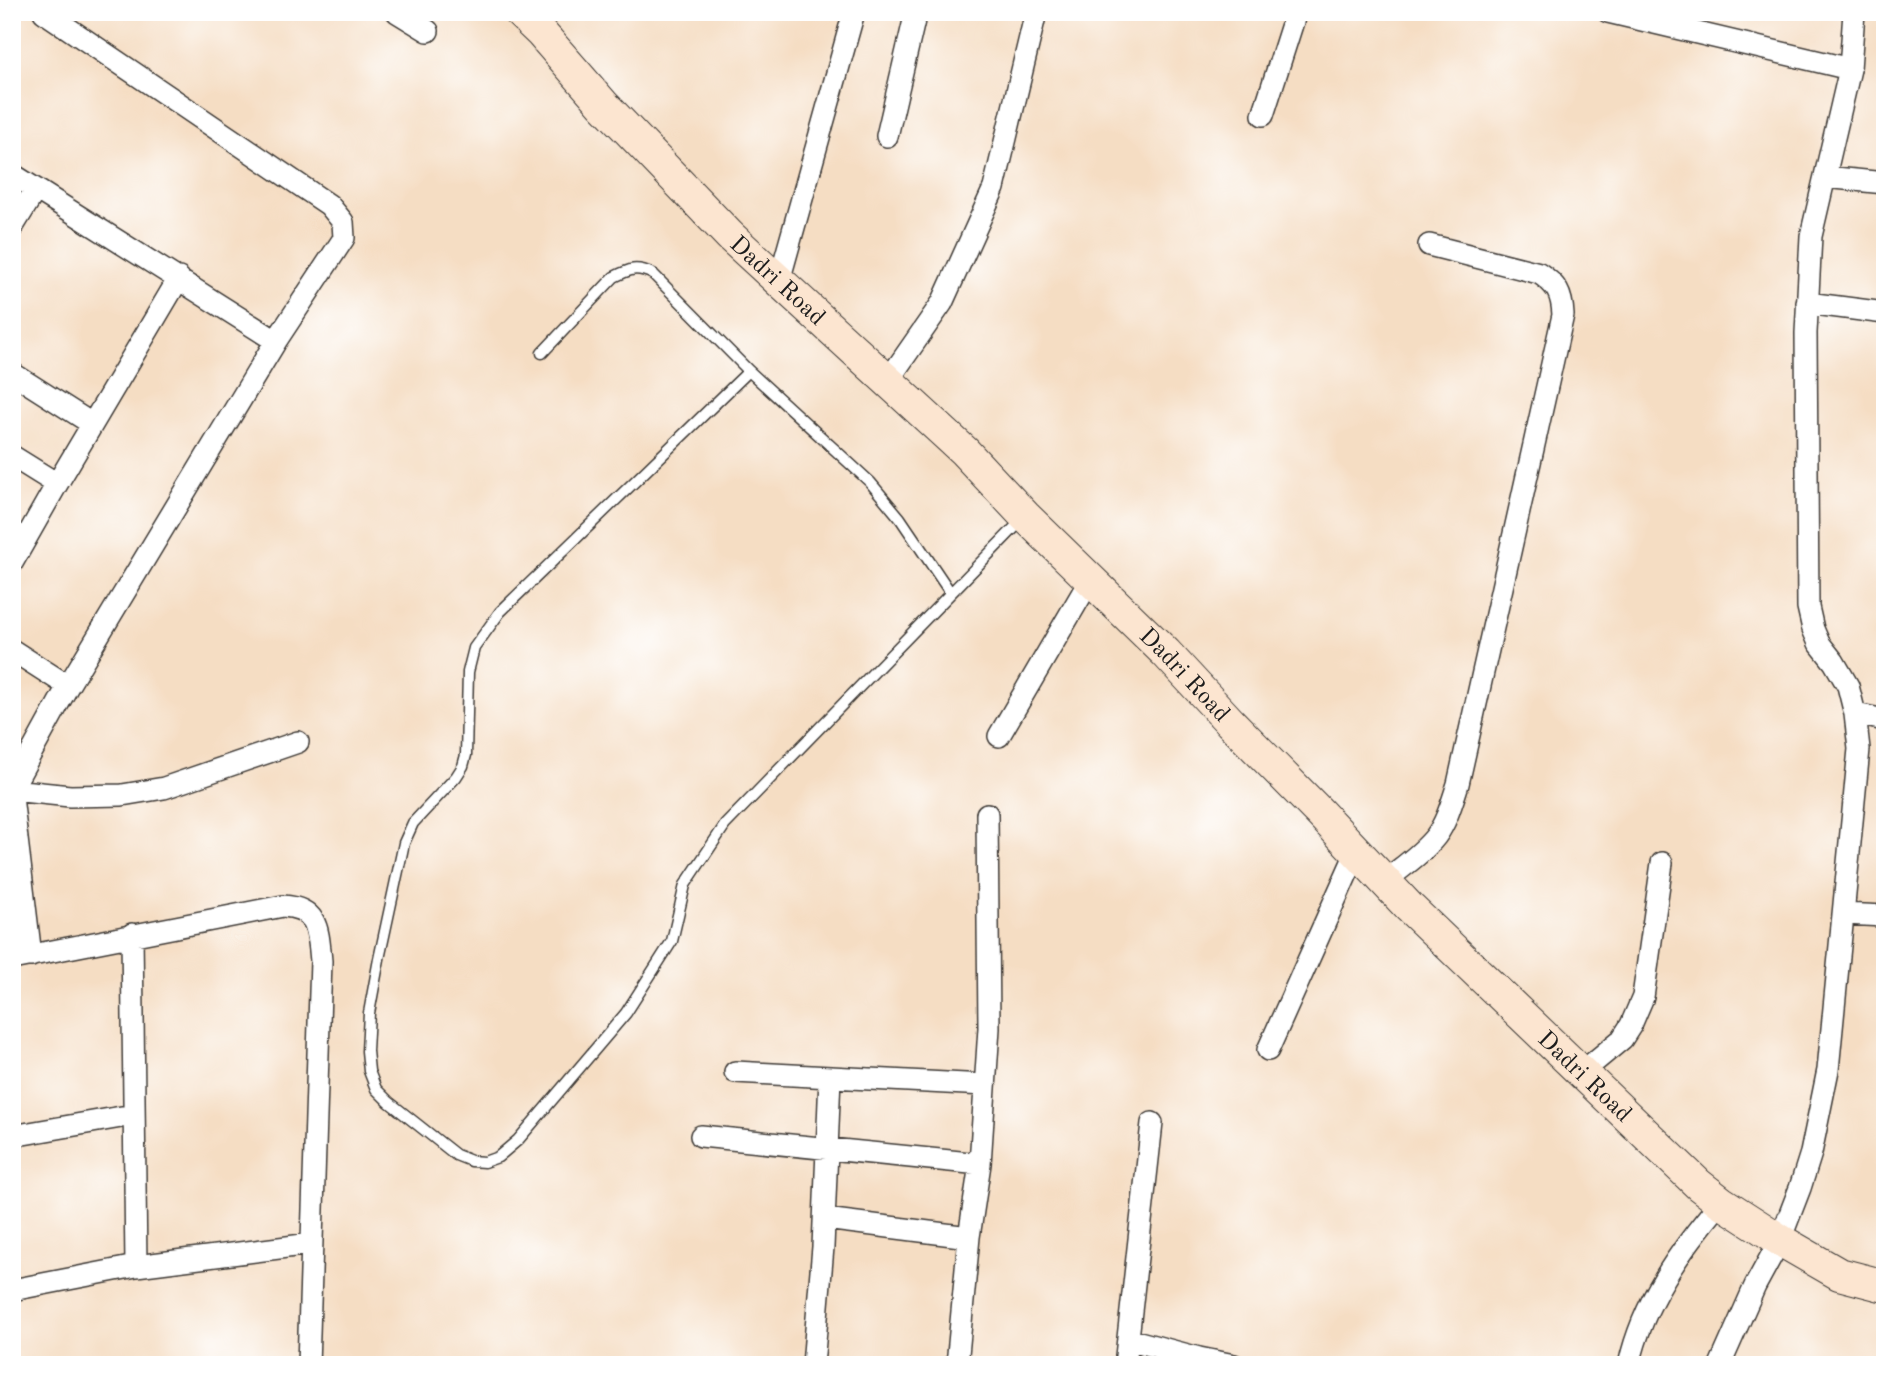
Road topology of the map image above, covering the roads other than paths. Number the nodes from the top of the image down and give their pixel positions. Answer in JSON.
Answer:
{"nodes":[{"id":1,"x":44,"y":12,"type":"edge"},
{"id":2,"x":397,"y":12,"type":"edge"},
{"id":3,"x":519,"y":12,"type":"edge"},
{"id":4,"x":854,"y":12,"type":"edge"},
{"id":5,"x":916,"y":12,"type":"edge"},
{"id":6,"x":1036,"y":12,"type":"edge"},
{"id":7,"x":1296,"y":12,"type":"edge"},
{"id":8,"x":1608,"y":12,"type":"edge"},
{"id":9,"x":1854,"y":12,"type":"edge"},
{"id":10,"x":429,"y":31,"type":"dead end"},
{"id":11,"x":1850,"y":69,"type":"junction"},
{"id":12,"x":1264,"y":115,"type":"dead end"},
{"id":13,"x":887,"y":136,"type":"dead end"},
{"id":14,"x":12,"y":174,"type":"edge"},
{"id":15,"x":1825,"y":177,"type":"junction"},
{"id":16,"x":1885,"y":183,"type":"edge"},
{"id":17,"x":36,"y":189,"type":"junction"},
{"id":18,"x":12,"y":228,"type":"edge"},
{"id":19,"x":1429,"y":244,"type":"dead end"},
{"id":20,"x":179,"y":278,"type":"junction"},
{"id":21,"x":779,"y":281,"type":"junction"},
{"id":22,"x":1807,"y":303,"type":"junction"},
{"id":23,"x":1885,"y":313,"type":"edge"},
{"id":24,"x":276,"y":341,"type":"junction"},
{"id":25,"x":542,"y":353,"type":"dead end"},
{"id":26,"x":748,"y":371,"type":"junction"},
{"id":27,"x":12,"y":373,"type":"edge"},
{"id":28,"x":887,"y":382,"type":"junction"},
{"id":29,"x":92,"y":424,"type":"junction"},
{"id":30,"x":12,"y":456,"type":"edge"},
{"id":31,"x":57,"y":484,"type":"junction"},
{"id":32,"x":1026,"y":516,"type":"junction"},
{"id":33,"x":12,"y":563,"type":"edge"},
{"id":34,"x":1090,"y":580,"type":"junction"},
{"id":35,"x":950,"y":592,"type":"junction"},
{"id":36,"x":12,"y":650,"type":"edge"},
{"id":37,"x":68,"y":686,"type":"junction"},
{"id":38,"x":1856,"y":714,"type":"junction"},
{"id":39,"x":1885,"y":720,"type":"edge"},
{"id":40,"x":999,"y":736,"type":"dead end"},
{"id":41,"x":298,"y":742,"type":"dead end"},
{"id":42,"x":12,"y":789,"type":"edge"},
{"id":43,"x":12,"y":797,"type":"edge"},
{"id":44,"x":987,"y":814,"type":"dead end"},
{"id":45,"x":1357,"y":851,"type":"junction"},
{"id":46,"x":1662,"y":863,"type":"dead end"},
{"id":47,"x":1385,"y":881,"type":"junction"},
{"id":48,"x":1843,"y":914,"type":"junction"},
{"id":49,"x":1885,"y":916,"type":"edge"},
{"id":50,"x":132,"y":934,"type":"junction"},
{"id":51,"x":22,"y":957,"type":"edge"},
{"id":52,"x":1268,"y":1050,"type":"dead end"},
{"id":53,"x":735,"y":1072,"type":"dead end"},
{"id":54,"x":1581,"y":1073,"type":"junction"},
{"id":55,"x":830,"y":1077,"type":"junction"},
{"id":56,"x":985,"y":1085,"type":"junction"},
{"id":57,"x":133,"y":1115,"type":"junction"},
{"id":58,"x":1152,"y":1123,"type":"dead end"},
{"id":59,"x":12,"y":1136,"type":"edge"},
{"id":60,"x":701,"y":1136,"type":"dead end"},
{"id":61,"x":826,"y":1148,"type":"junction"},
{"id":62,"x":980,"y":1164,"type":"junction"},
{"id":63,"x":1721,"y":1202,"type":"junction"},
{"id":64,"x":825,"y":1219,"type":"junction"},
{"id":65,"x":969,"y":1237,"type":"junction"},
{"id":66,"x":1780,"y":1240,"type":"junction"},
{"id":67,"x":311,"y":1244,"type":"junction"},
{"id":68,"x":136,"y":1266,"type":"junction"},
{"id":69,"x":1885,"y":1286,"type":"edge"},
{"id":70,"x":12,"y":1290,"type":"edge"},
{"id":71,"x":1128,"y":1339,"type":"junction"},
{"id":72,"x":308,"y":1365,"type":"edge"},
{"id":73,"x":813,"y":1365,"type":"edge"},
{"id":74,"x":957,"y":1365,"type":"edge"},
{"id":75,"x":1125,"y":1365,"type":"edge"},
{"id":76,"x":1234,"y":1365,"type":"edge"},
{"id":77,"x":1629,"y":1365,"type":"edge"},
{"id":78,"x":1720,"y":1365,"type":"edge"}],
"edges":[{"from":1,"to":24,"type":"street"},
{"from":2,"to":10,"type":"street"},
{"from":3,"to":21,"type":"main road","name":"Dadri Road"},
{"from":4,"to":21,"type":"street"},
{"from":5,"to":13,"type":"street"},
{"from":6,"to":28,"type":"street"},
{"from":7,"to":12,"type":"street"},
{"from":8,"to":11,"type":"street"},
{"from":9,"to":11,"type":"street"},
{"from":11,"to":15,"type":"street"},
{"from":14,"to":17,"type":"street"},
{"from":15,"to":16,"type":"street"},
{"from":15,"to":22,"type":"street"},
{"from":17,"to":18,"type":"street"},
{"from":17,"to":20,"type":"street"},
{"from":19,"to":47,"type":"street"},
{"from":20,"to":24,"type":"street"},
{"from":20,"to":29,"type":"street"},
{"from":21,"to":28,"type":"main road","name":"Dadri Road"},
{"from":22,"to":23,"type":"street"},
{"from":22,"to":38,"type":"street"},
{"from":24,"to":37,"type":"street"},
{"from":25,"to":26,"type":"lane"},
{"from":26,"to":35,"type":"lane"},
{"from":26,"to":35,"type":"lane"},
{"from":27,"to":29,"type":"street"},
{"from":28,"to":32,"type":"main road","name":"Dadri Road"},
{"from":29,"to":31,"type":"street"},
{"from":30,"to":31,"type":"street"},
{"from":31,"to":33,"type":"street"},
{"from":32,"to":34,"type":"main road","name":"Dadri Road"},
{"from":32,"to":35,"type":"lane"},
{"from":34,"to":40,"type":"street"},
{"from":34,"to":45,"type":"main road","name":"Dadri Road"},
{"from":36,"to":37,"type":"street"},
{"from":37,"to":42,"type":"street"},
{"from":38,"to":39,"type":"street"},
{"from":38,"to":48,"type":"street"},
{"from":41,"to":42,"type":"street"},
{"from":43,"to":51,"type":"street"},
{"from":44,"to":56,"type":"street"},
{"from":45,"to":47,"type":"main road","name":"Dadri Road"},
{"from":45,"to":52,"type":"street"},
{"from":46,"to":54,"type":"street"},
{"from":47,"to":54,"type":"main road","name":"Dadri Road"},
{"from":48,"to":49,"type":"street"},
{"from":48,"to":66,"type":"street"},
{"from":50,"to":51,"type":"street"},
{"from":50,"to":57,"type":"street"},
{"from":50,"to":67,"type":"street"},
{"from":53,"to":55,"type":"street"},
{"from":54,"to":63,"type":"main road","name":"Dadri Road"},
{"from":55,"to":56,"type":"street"},
{"from":55,"to":61,"type":"street"},
{"from":56,"to":62,"type":"street"},
{"from":57,"to":59,"type":"street"},
{"from":57,"to":68,"type":"street"},
{"from":58,"to":71,"type":"street"},
{"from":60,"to":61,"type":"street"},
{"from":61,"to":62,"type":"street"},
{"from":61,"to":64,"type":"street"},
{"from":62,"to":65,"type":"street"},
{"from":63,"to":66,"type":"main road","name":"Dadri Road"},
{"from":63,"to":77,"type":"street"},
{"from":64,"to":65,"type":"street"},
{"from":64,"to":73,"type":"street"},
{"from":65,"to":74,"type":"street"},
{"from":66,"to":69,"type":"main road","name":"Dadri Road"},
{"from":66,"to":78,"type":"street"},
{"from":67,"to":68,"type":"street"},
{"from":67,"to":72,"type":"street"},
{"from":68,"to":70,"type":"street"},
{"from":71,"to":75,"type":"street"},
{"from":71,"to":76,"type":"street"}]}
